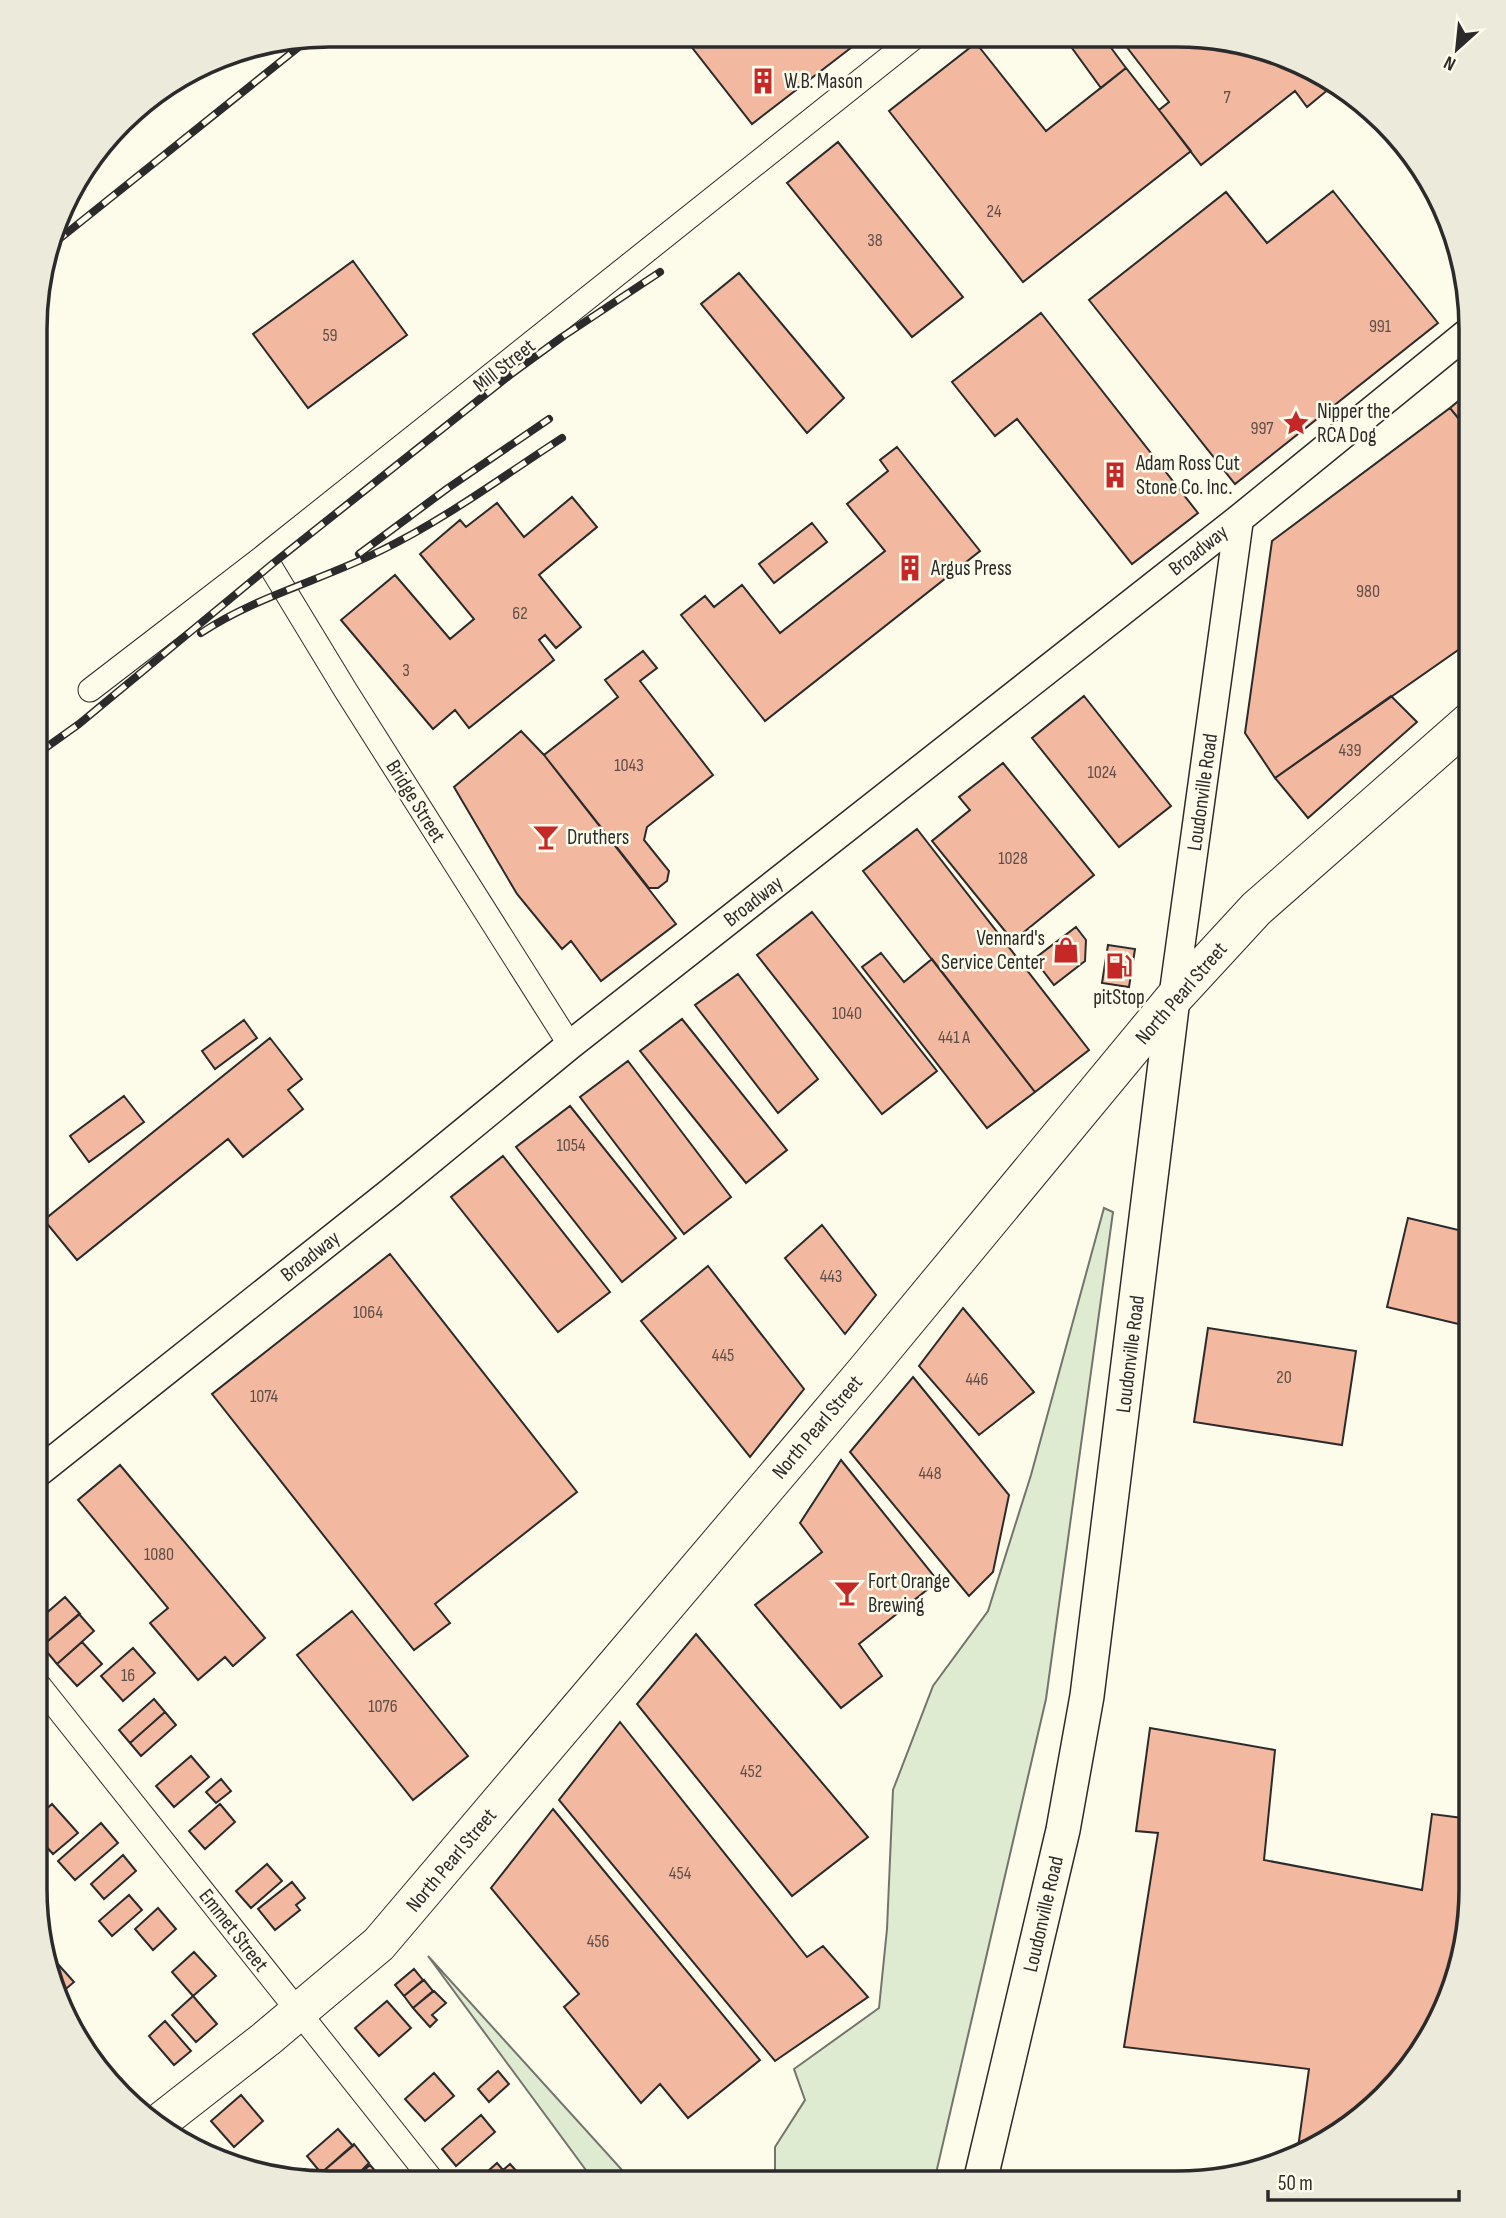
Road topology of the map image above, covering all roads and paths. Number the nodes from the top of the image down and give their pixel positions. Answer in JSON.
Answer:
{"nodes":[{"id":1,"x":902,"y":47,"type":"edge"},
{"id":2,"x":1459,"y":340,"type":"edge"},
{"id":3,"x":1239,"y":519,"type":"junction"},
{"id":4,"x":264,"y":556,"type":"junction"},
{"id":5,"x":90,"y":690,"type":"dead end"},
{"id":6,"x":1459,"y":731,"type":"edge"},
{"id":7,"x":1173,"y":999,"type":"junction"},
{"id":8,"x":570,"y":1045,"type":"junction"},
{"id":9,"x":47,"y":1465,"type":"edge"},
{"id":10,"x":47,"y":1694,"type":"edge"},
{"id":11,"x":299,"y":2011,"type":"junction"},
{"id":12,"x":165,"y":2117,"type":"edge"},
{"id":13,"x":425,"y":2171,"type":"edge"},
{"id":14,"x":983,"y":2171,"type":"edge"}],
"edges":[{"from":1,"to":4,"type":"street","name":"Mill Street"},
{"from":2,"to":3,"type":"street","name":"Broadway"},
{"from":3,"to":7,"type":"street","name":"Loudonville Road"},
{"from":3,"to":8,"type":"street","name":"Broadway"},
{"from":4,"to":5,"type":"street","name":"Mill Street"},
{"from":4,"to":8,"type":"street","name":"Bridge Street"},
{"from":6,"to":7,"type":"main road","name":"North Pearl Street"},
{"from":7,"to":11,"type":"main road","name":"North Pearl Street"},
{"from":7,"to":14,"type":"main road","name":"Loudonville Road"},
{"from":8,"to":9,"type":"street","name":"Broadway"},
{"from":10,"to":11,"type":"street","name":"Emmet Street"},
{"from":11,"to":12,"type":"main road","name":"North Pearl Street"},
{"from":11,"to":13,"type":"street","name":"Emmet Street"}]}
